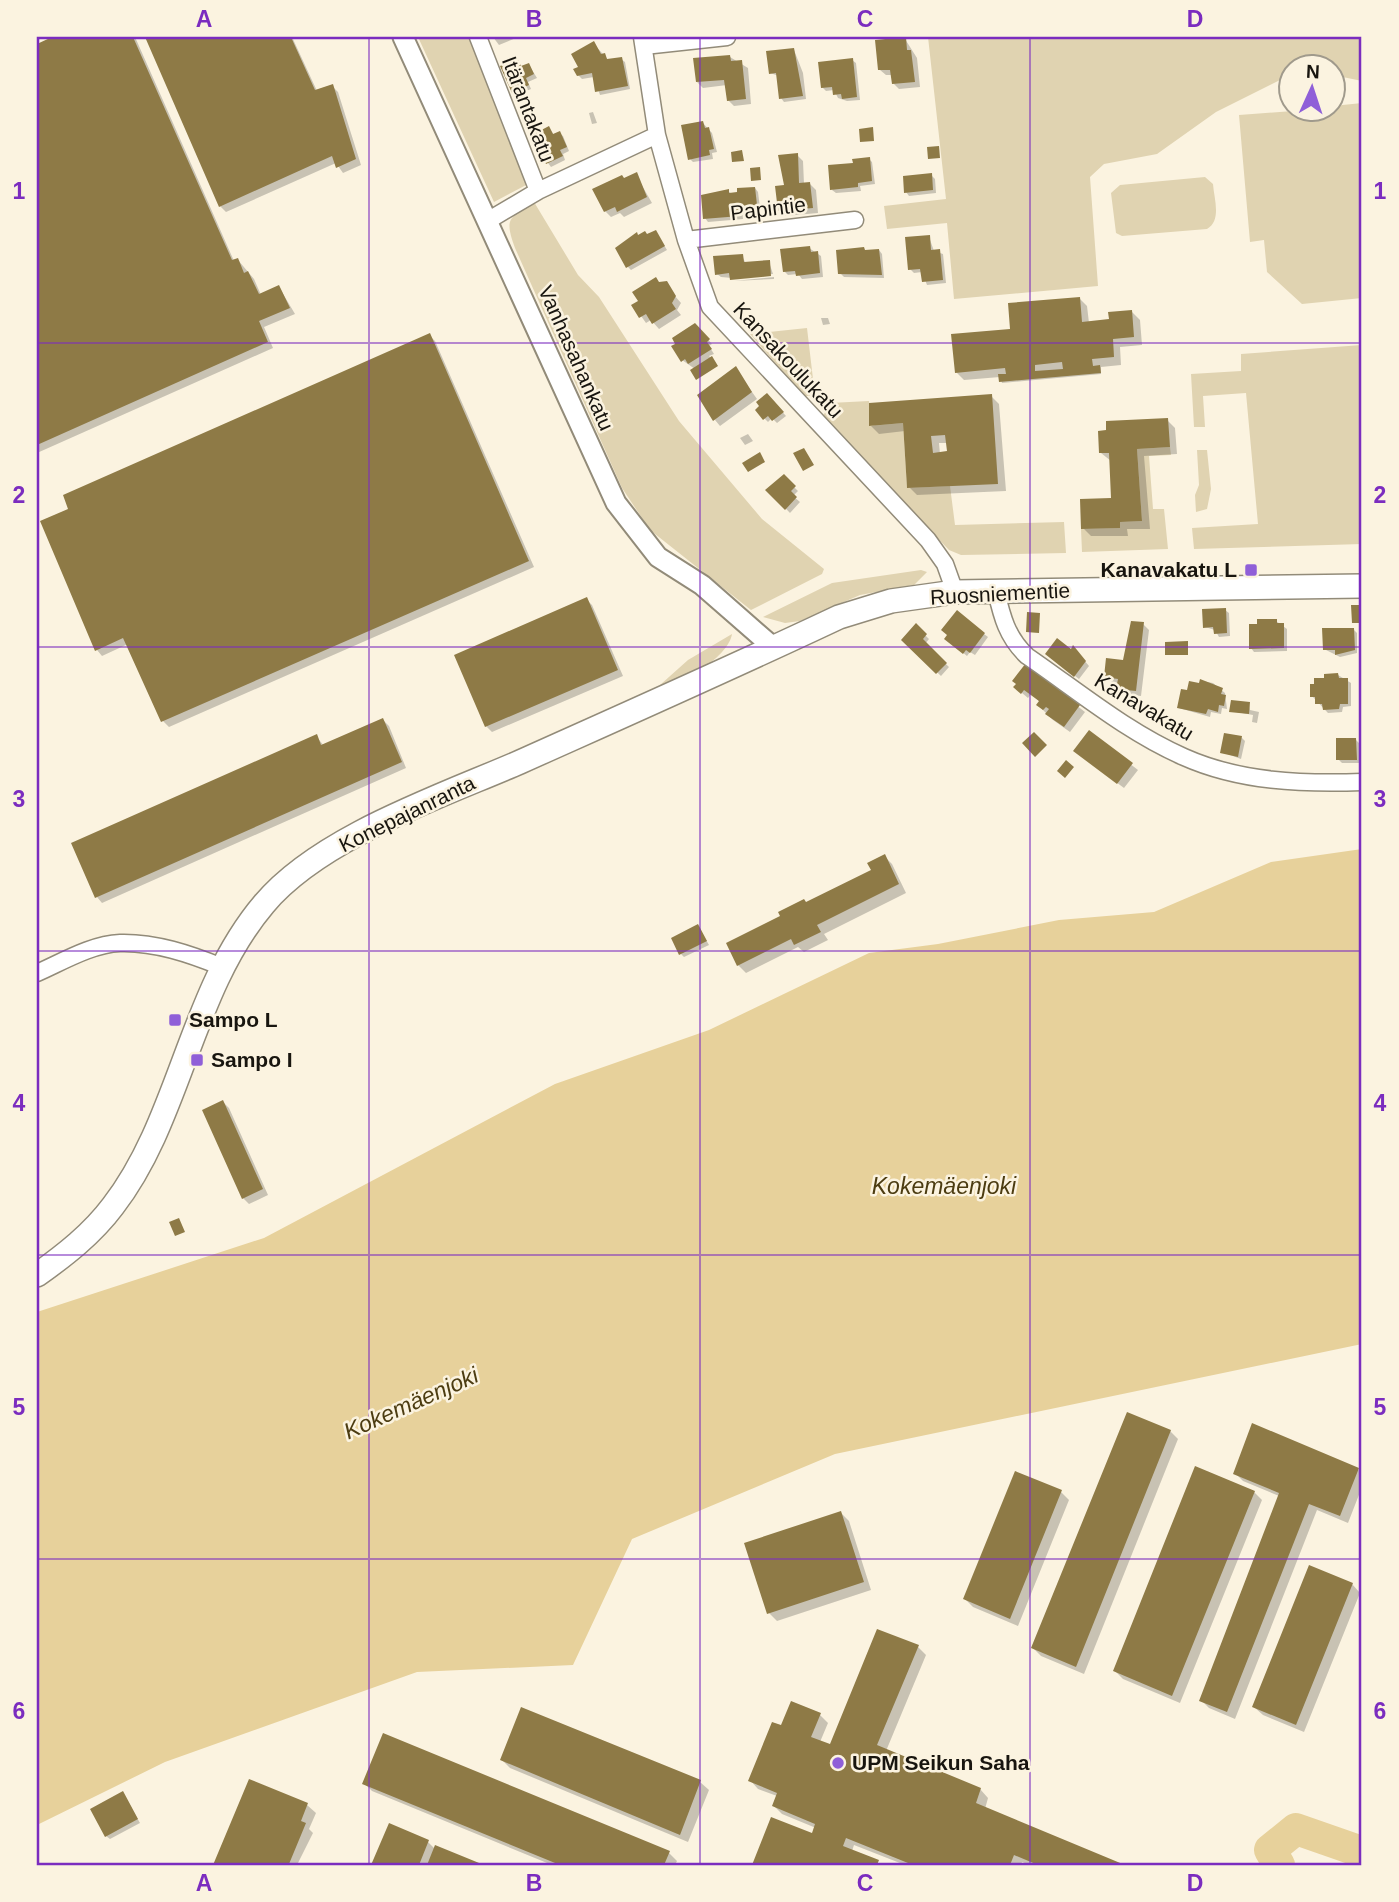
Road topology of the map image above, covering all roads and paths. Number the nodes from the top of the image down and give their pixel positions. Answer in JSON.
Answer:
{"nodes":[{"id":1,"x":403,"y":37,"type":"edge"},
{"id":2,"x":478,"y":37,"type":"edge"},
{"id":3,"x":727,"y":37,"type":"edge"},
{"id":4,"x":643,"y":42,"type":"edge"},
{"id":5,"x":657,"y":135,"type":"junction"},
{"id":6,"x":538,"y":191,"type":"junction"},
{"id":7,"x":489,"y":220,"type":"junction"},
{"id":8,"x":855,"y":220,"type":"dead end"},
{"id":9,"x":686,"y":240,"type":"junction"},
{"id":10,"x":1362,"y":586,"type":"edge"},
{"id":11,"x":955,"y":592,"type":"junction"},
{"id":12,"x":996,"y":592,"type":"junction"},
{"id":13,"x":774,"y":648,"type":"junction"},
{"id":14,"x":1362,"y":782,"type":"edge"},
{"id":15,"x":222,"y":967,"type":"junction"},
{"id":16,"x":37,"y":973,"type":"edge"},
{"id":17,"x":37,"y":1275,"type":"edge"}],
"edges":[{"from":1,"to":7,"type":"street","name":"Vanhasahankatu"},
{"from":2,"to":6,"type":"street","name":"Itärantakatu"},
{"from":3,"to":4,"type":"street"},
{"from":4,"to":5,"type":"street","name":"Kansakoulukatu"},
{"from":5,"to":6,"type":"street","name":"Itärantakatu"},
{"from":5,"to":9,"type":"street","name":"Kansakoulukatu"},
{"from":6,"to":7,"type":"street"},
{"from":7,"to":13,"type":"street","name":"Vanhasahankatu"},
{"from":8,"to":9,"type":"street","name":"Papintie"},
{"from":9,"to":11,"type":"street","name":"Kansakoulukatu"},
{"from":10,"to":12,"type":"main road","name":"Ruosniementie"},
{"from":11,"to":12,"type":"main road","name":"Ruosniementie"},
{"from":11,"to":13,"type":"main road","name":"Ruosniementie"},
{"from":12,"to":14,"type":"street","name":"Kanavakatu"},
{"from":13,"to":15,"type":"main road","name":"Konepajanranta"},
{"from":15,"to":16,"type":"street"},
{"from":15,"to":17,"type":"main road","name":"Konepajanranta"}]}
